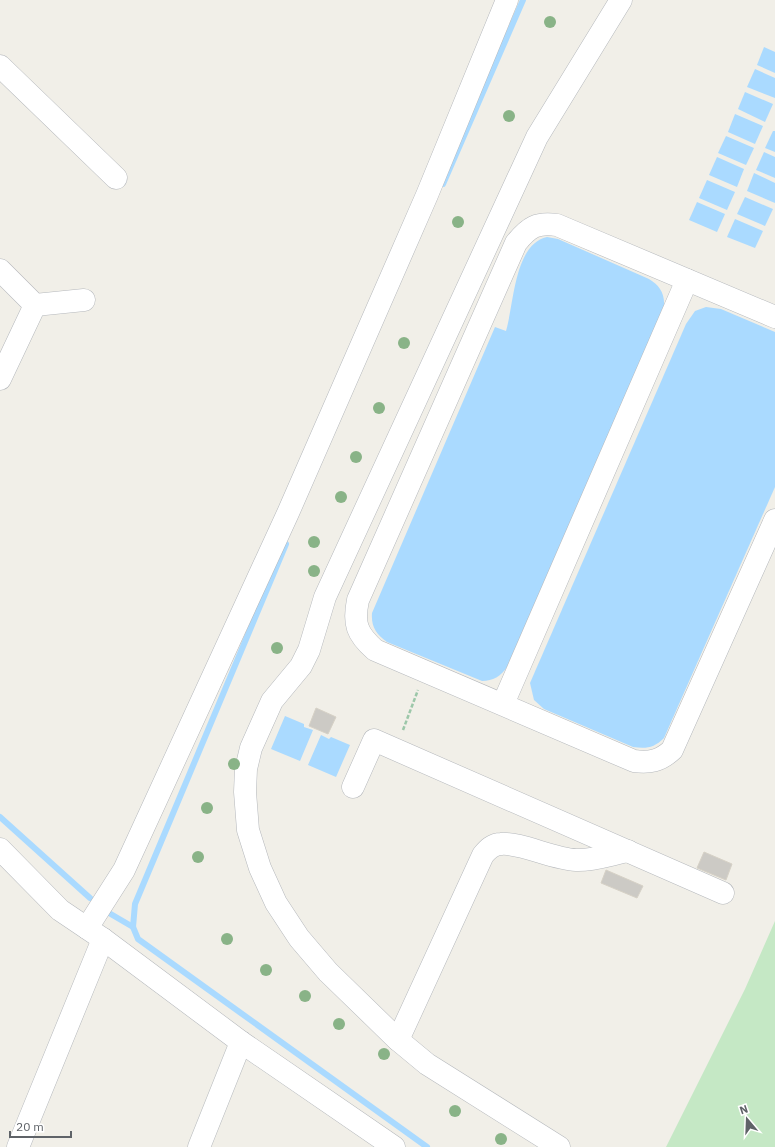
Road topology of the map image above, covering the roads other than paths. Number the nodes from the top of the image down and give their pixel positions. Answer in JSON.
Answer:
{"nodes":[{"id":1,"x":507,"y":0,"type":"edge"},
{"id":2,"x":621,"y":0,"type":"edge"},
{"id":3,"x":0,"y":66,"type":"edge"},
{"id":4,"x":116,"y":178,"type":"dead end"},
{"id":5,"x":503,"y":213,"type":"junction"},
{"id":6,"x":534,"y":226,"type":"junction"},
{"id":7,"x":0,"y":270,"type":"edge"},
{"id":8,"x":687,"y":280,"type":"junction"},
{"id":9,"x":84,"y":300,"type":"dead end"},
{"id":10,"x":35,"y":305,"type":"junction"},
{"id":11,"x":774,"y":315,"type":"edge"},
{"id":12,"x":0,"y":379,"type":"edge"},
{"id":13,"x":775,"y":520,"type":"edge"},
{"id":14,"x":503,"y":704,"type":"junction"},
{"id":15,"x":353,"y":787,"type":"dead end"},
{"id":16,"x":0,"y":849,"type":"edge"},
{"id":17,"x":628,"y":851,"type":"junction"},
{"id":18,"x":723,"y":893,"type":"dead end"},
{"id":19,"x":95,"y":934,"type":"junction"},
{"id":20,"x":398,"y":1040,"type":"junction"},
{"id":21,"x":241,"y":1042,"type":"junction"},
{"id":22,"x":18,"y":1147,"type":"edge"},
{"id":23,"x":198,"y":1147,"type":"edge"},
{"id":24,"x":394,"y":1147,"type":"edge"},
{"id":25,"x":559,"y":1147,"type":"edge"}],
"edges":[{"from":1,"to":19,"type":"street"},
{"from":2,"to":5,"type":"street"},
{"from":3,"to":4,"type":"street"},
{"from":5,"to":6,"type":"street"},
{"from":5,"to":20,"type":"street"},
{"from":6,"to":8,"type":"street"},
{"from":6,"to":14,"type":"street"},
{"from":7,"to":10,"type":"street"},
{"from":8,"to":11,"type":"street"},
{"from":8,"to":14,"type":"street"},
{"from":9,"to":10,"type":"street"},
{"from":10,"to":12,"type":"street"},
{"from":13,"to":14,"type":"street"},
{"from":15,"to":17,"type":"street"},
{"from":16,"to":19,"type":"street"},
{"from":17,"to":18,"type":"street"},
{"from":17,"to":20,"type":"street"},
{"from":19,"to":21,"type":"street"},
{"from":19,"to":22,"type":"street"},
{"from":20,"to":25,"type":"street"},
{"from":21,"to":23,"type":"street"},
{"from":21,"to":24,"type":"street"}]}
